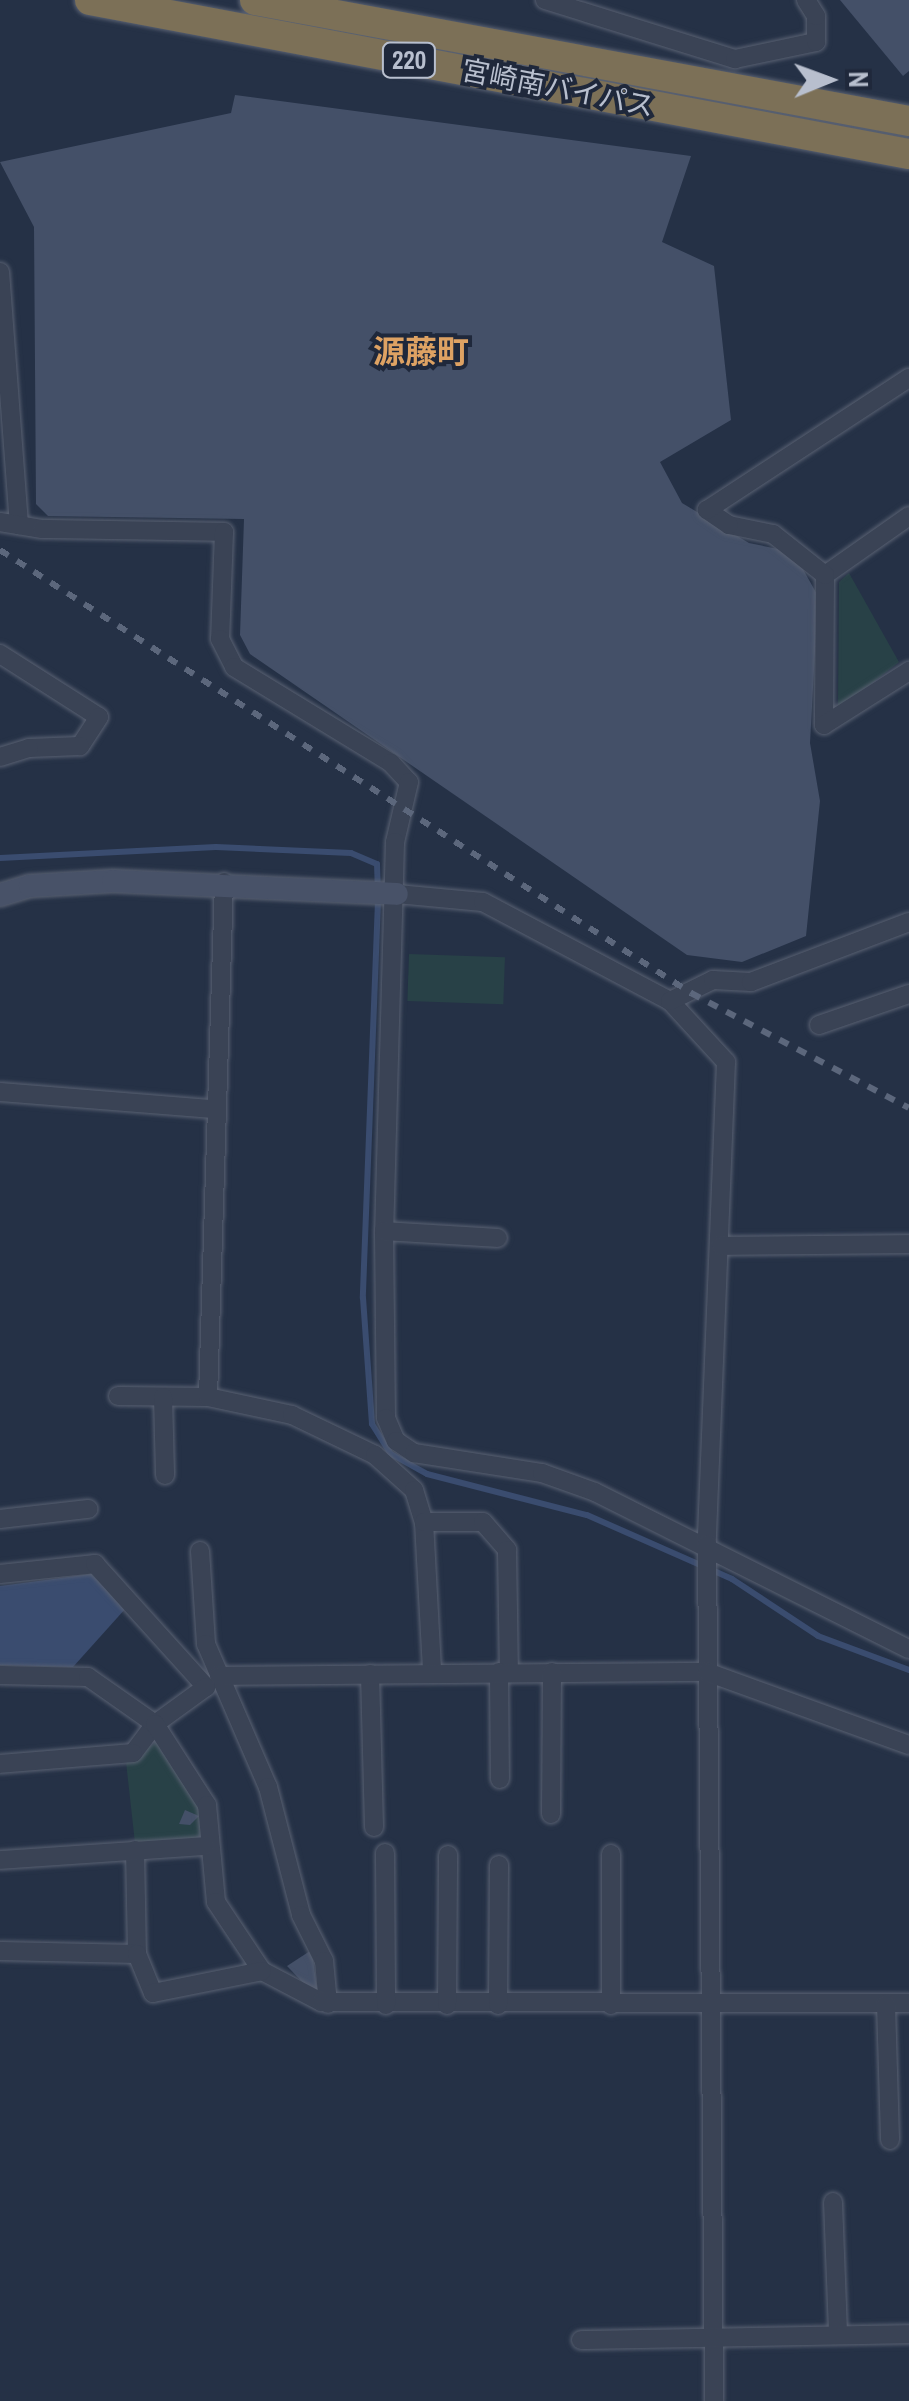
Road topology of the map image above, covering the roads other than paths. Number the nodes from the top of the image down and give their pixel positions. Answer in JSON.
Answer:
{"nodes":[{"id":1,"x":90,"y":0,"type":"edge"},
{"id":2,"x":255,"y":0,"type":"edge"},
{"id":3,"x":545,"y":0,"type":"edge"},
{"id":4,"x":806,"y":0,"type":"edge"},
{"id":5,"x":735,"y":74,"type":"junction"},
{"id":6,"x":728,"y":120,"type":"junction"},
{"id":7,"x":909,"y":121,"type":"edge"},
{"id":8,"x":909,"y":154,"type":"edge"},
{"id":9,"x":0,"y":272,"type":"edge"},
{"id":10,"x":909,"y":378,"type":"edge"},
{"id":11,"x":909,"y":516,"type":"edge"},
{"id":12,"x":0,"y":522,"type":"edge"},
{"id":13,"x":20,"y":525,"type":"junction"},
{"id":14,"x":826,"y":575,"type":"junction"},
{"id":15,"x":0,"y":654,"type":"edge"},
{"id":16,"x":909,"y":671,"type":"edge"},
{"id":17,"x":0,"y":757,"type":"edge"},
{"id":18,"x":224,"y":882,"type":"junction"},
{"id":19,"x":397,"y":894,"type":"junction"},
{"id":20,"x":0,"y":895,"type":"edge"},
{"id":21,"x":909,"y":922,"type":"edge"},
{"id":22,"x":909,"y":994,"type":"edge"},
{"id":23,"x":670,"y":1001,"type":"junction"},
{"id":24,"x":819,"y":1025,"type":"dead end"},
{"id":25,"x":0,"y":1092,"type":"edge"},
{"id":26,"x":213,"y":1108,"type":"junction"},
{"id":27,"x":384,"y":1231,"type":"junction"},
{"id":28,"x":498,"y":1238,"type":"dead end"},
{"id":29,"x":909,"y":1244,"type":"edge"},
{"id":30,"x":721,"y":1246,"type":"junction"},
{"id":31,"x":118,"y":1396,"type":"dead end"},
{"id":32,"x":163,"y":1396,"type":"junction"},
{"id":33,"x":208,"y":1397,"type":"junction"},
{"id":34,"x":165,"y":1475,"type":"dead end"},
{"id":35,"x":88,"y":1509,"type":"dead end"},
{"id":36,"x":0,"y":1519,"type":"edge"},
{"id":37,"x":424,"y":1522,"type":"junction"},
{"id":38,"x":707,"y":1544,"type":"junction"},
{"id":39,"x":200,"y":1551,"type":"dead end"},
{"id":40,"x":0,"y":1574,"type":"edge"},
{"id":41,"x":909,"y":1649,"type":"edge"},
{"id":42,"x":432,"y":1672,"type":"junction"},
{"id":43,"x":504,"y":1672,"type":"junction"},
{"id":44,"x":552,"y":1672,"type":"junction"},
{"id":45,"x":707,"y":1672,"type":"junction"},
{"id":46,"x":370,"y":1674,"type":"junction"},
{"id":47,"x":0,"y":1675,"type":"edge"},
{"id":48,"x":218,"y":1676,"type":"junction"},
{"id":49,"x":155,"y":1724,"type":"junction"},
{"id":50,"x":909,"y":1745,"type":"edge"},
{"id":51,"x":0,"y":1764,"type":"edge"},
{"id":52,"x":500,"y":1778,"type":"dead end"},
{"id":53,"x":551,"y":1814,"type":"dead end"},
{"id":54,"x":374,"y":1827,"type":"dead end"},
{"id":55,"x":206,"y":1846,"type":"junction"},
{"id":56,"x":135,"y":1850,"type":"junction"},
{"id":57,"x":384,"y":1853,"type":"dead end"},
{"id":58,"x":611,"y":1854,"type":"dead end"},
{"id":59,"x":448,"y":1855,"type":"dead end"},
{"id":60,"x":0,"y":1860,"type":"edge"},
{"id":61,"x":499,"y":1865,"type":"dead end"},
{"id":62,"x":0,"y":1952,"type":"edge"},
{"id":63,"x":137,"y":1954,"type":"junction"},
{"id":64,"x":262,"y":1970,"type":"junction"},
{"id":65,"x":909,"y":2003,"type":"edge"},
{"id":66,"x":328,"y":2004,"type":"junction"},
{"id":67,"x":886,"y":2004,"type":"junction"},
{"id":68,"x":386,"y":2005,"type":"junction"},
{"id":69,"x":447,"y":2005,"type":"junction"},
{"id":70,"x":498,"y":2005,"type":"junction"},
{"id":71,"x":611,"y":2006,"type":"junction"},
{"id":72,"x":714,"y":2006,"type":"junction"},
{"id":73,"x":890,"y":2140,"type":"dead end"},
{"id":74,"x":833,"y":2202,"type":"dead end"},
{"id":75,"x":909,"y":2334,"type":"edge"},
{"id":76,"x":838,"y":2335,"type":"junction"},
{"id":77,"x":712,"y":2338,"type":"junction"},
{"id":78,"x":581,"y":2340,"type":"dead end"},
{"id":79,"x":714,"y":2401,"type":"edge"}],
"edges":[{"from":1,"to":6,"type":"highway","name":"宮崎南バイパス","number":"220"},
{"from":2,"to":5,"type":"highway","name":"宮崎南バイパス","number":"220"},
{"from":3,"to":5,"type":"street"},
{"from":4,"to":5,"type":"street"},
{"from":5,"to":6,"type":"street"},
{"from":5,"to":7,"type":"highway","name":"宮崎南バイパス","number":"220"},
{"from":6,"to":8,"type":"highway","name":"宮崎南バイパス","number":"220"},
{"from":9,"to":13,"type":"street"},
{"from":10,"to":14,"type":"street"},
{"from":11,"to":14,"type":"street"},
{"from":12,"to":13,"type":"street"},
{"from":13,"to":19,"type":"street"},
{"from":14,"to":16,"type":"street"},
{"from":15,"to":17,"type":"street"},
{"from":18,"to":19,"type":"street"},
{"from":18,"to":20,"type":"street"},
{"from":18,"to":26,"type":"street"},
{"from":19,"to":23,"type":"street"},
{"from":19,"to":27,"type":"street"},
{"from":21,"to":23,"type":"street"},
{"from":22,"to":24,"type":"street"},
{"from":23,"to":30,"type":"street"},
{"from":25,"to":26,"type":"street"},
{"from":26,"to":33,"type":"street"},
{"from":27,"to":28,"type":"street"},
{"from":27,"to":38,"type":"street"},
{"from":29,"to":30,"type":"street"},
{"from":30,"to":38,"type":"street"},
{"from":31,"to":32,"type":"street"},
{"from":32,"to":33,"type":"street"},
{"from":32,"to":34,"type":"street"},
{"from":33,"to":37,"type":"street"},
{"from":35,"to":36,"type":"street"},
{"from":37,"to":42,"type":"street"},
{"from":37,"to":43,"type":"street"},
{"from":38,"to":41,"type":"street"},
{"from":38,"to":45,"type":"street"},
{"from":39,"to":48,"type":"street"},
{"from":40,"to":49,"type":"street"},
{"from":42,"to":43,"type":"street"},
{"from":42,"to":46,"type":"street"},
{"from":43,"to":44,"type":"street"},
{"from":43,"to":52,"type":"street"},
{"from":44,"to":45,"type":"street"},
{"from":44,"to":53,"type":"street"},
{"from":45,"to":50,"type":"street"},
{"from":45,"to":72,"type":"street"},
{"from":46,"to":48,"type":"street"},
{"from":46,"to":54,"type":"street"},
{"from":47,"to":49,"type":"street"},
{"from":48,"to":66,"type":"street"},
{"from":49,"to":51,"type":"street"},
{"from":49,"to":55,"type":"street"},
{"from":55,"to":56,"type":"street"},
{"from":55,"to":64,"type":"street"},
{"from":56,"to":60,"type":"street"},
{"from":56,"to":63,"type":"street"},
{"from":57,"to":68,"type":"street"},
{"from":58,"to":71,"type":"street"},
{"from":59,"to":69,"type":"street"},
{"from":61,"to":70,"type":"street"},
{"from":62,"to":63,"type":"street"},
{"from":63,"to":64,"type":"street"},
{"from":64,"to":66,"type":"street"},
{"from":65,"to":67,"type":"street"},
{"from":66,"to":68,"type":"street"},
{"from":67,"to":72,"type":"street"},
{"from":67,"to":73,"type":"street"},
{"from":68,"to":69,"type":"street"},
{"from":69,"to":70,"type":"street"},
{"from":70,"to":71,"type":"street"},
{"from":71,"to":72,"type":"street"},
{"from":72,"to":77,"type":"street"},
{"from":74,"to":76,"type":"street"},
{"from":75,"to":76,"type":"street"},
{"from":76,"to":77,"type":"street"},
{"from":77,"to":78,"type":"street"},
{"from":77,"to":79,"type":"street"}]}
